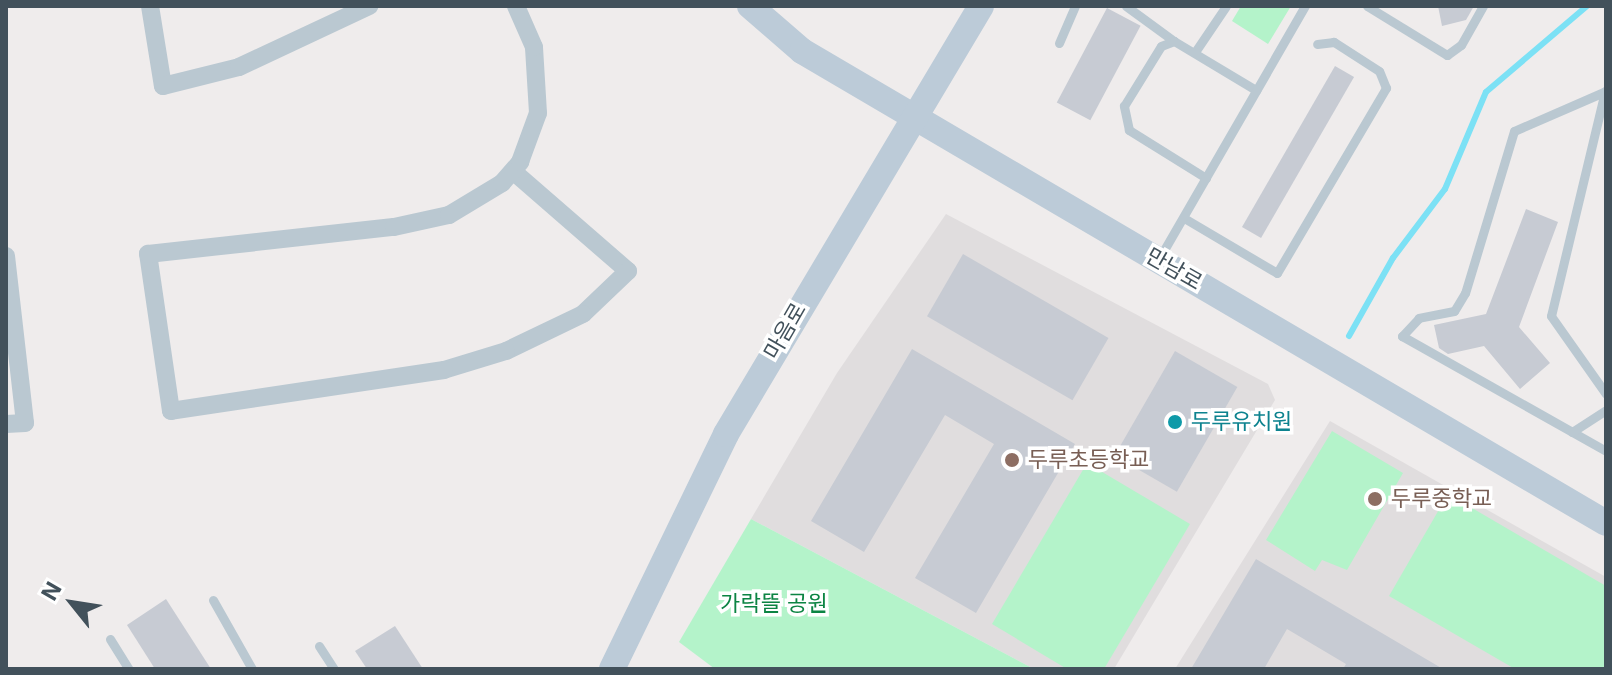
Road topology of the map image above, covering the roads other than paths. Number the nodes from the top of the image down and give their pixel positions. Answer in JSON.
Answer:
{"nodes":[{"id":1,"x":150,"y":6,"type":"edge"},
{"id":2,"x":369,"y":6,"type":"edge"},
{"id":3,"x":516,"y":6,"type":"edge"},
{"id":4,"x":750,"y":6,"type":"edge"},
{"id":5,"x":981,"y":6,"type":"edge"},
{"id":6,"x":1075,"y":6,"type":"edge"},
{"id":7,"x":1126,"y":6,"type":"edge"},
{"id":8,"x":1226,"y":6,"type":"edge"},
{"id":9,"x":1305,"y":6,"type":"edge"},
{"id":10,"x":1367,"y":6,"type":"edge"},
{"id":11,"x":1483,"y":6,"type":"edge"},
{"id":12,"x":1174,"y":41,"type":"junction"},
{"id":13,"x":1059,"y":43,"type":"dead end"},
{"id":14,"x":1317,"y":44,"type":"dead end"},
{"id":15,"x":1195,"y":52,"type":"junction"},
{"id":16,"x":1256,"y":90,"type":"junction"},
{"id":17,"x":1606,"y":91,"type":"edge"},
{"id":18,"x":911,"y":114,"type":"junction"},
{"id":19,"x":514,"y":172,"type":"junction"},
{"id":20,"x":1206,"y":178,"type":"junction"},
{"id":21,"x":1184,"y":218,"type":"junction"},
{"id":22,"x":1159,"y":260,"type":"junction"},
{"id":23,"x":7,"y":265,"type":"edge"},
{"id":24,"x":1606,"y":394,"type":"edge"},
{"id":25,"x":1606,"y":410,"type":"edge"},
{"id":26,"x":6,"y":424,"type":"edge"},
{"id":27,"x":1572,"y":432,"type":"junction"},
{"id":28,"x":1606,"y":451,"type":"edge"},
{"id":29,"x":1606,"y":523,"type":"edge"},
{"id":30,"x":213,"y":600,"type":"dead end"},
{"id":31,"x":110,"y":639,"type":"dead end"},
{"id":32,"x":319,"y":646,"type":"dead end"},
{"id":33,"x":129,"y":669,"type":"edge"},
{"id":34,"x":252,"y":669,"type":"edge"},
{"id":35,"x":334,"y":669,"type":"edge"},
{"id":36,"x":612,"y":669,"type":"edge"}],
"edges":[{"from":1,"to":2,"type":"street"},
{"from":3,"to":19,"type":"street"},
{"from":4,"to":18,"type":"street","name":"만남로"},
{"from":5,"to":18,"type":"street","name":"마음로"},
{"from":6,"to":13,"type":"lane"},
{"from":7,"to":12,"type":"lane"},
{"from":8,"to":15,"type":"lane"},
{"from":9,"to":16,"type":"lane"},
{"from":10,"to":11,"type":"lane"},
{"from":12,"to":15,"type":"lane"},
{"from":12,"to":20,"type":"lane"},
{"from":14,"to":21,"type":"lane"},
{"from":15,"to":16,"type":"lane"},
{"from":16,"to":20,"type":"lane"},
{"from":17,"to":24,"type":"lane"},
{"from":17,"to":27,"type":"lane"},
{"from":18,"to":22,"type":"street","name":"만남로"},
{"from":18,"to":36,"type":"street","name":"마음로"},
{"from":19,"to":19,"type":"street"},
{"from":20,"to":21,"type":"lane"},
{"from":21,"to":22,"type":"lane"},
{"from":22,"to":29,"type":"street","name":"만남로"},
{"from":23,"to":26,"type":"street"},
{"from":25,"to":27,"type":"lane"},
{"from":27,"to":28,"type":"lane"},
{"from":30,"to":34,"type":"lane"},
{"from":31,"to":33,"type":"lane"},
{"from":32,"to":35,"type":"lane"}]}
